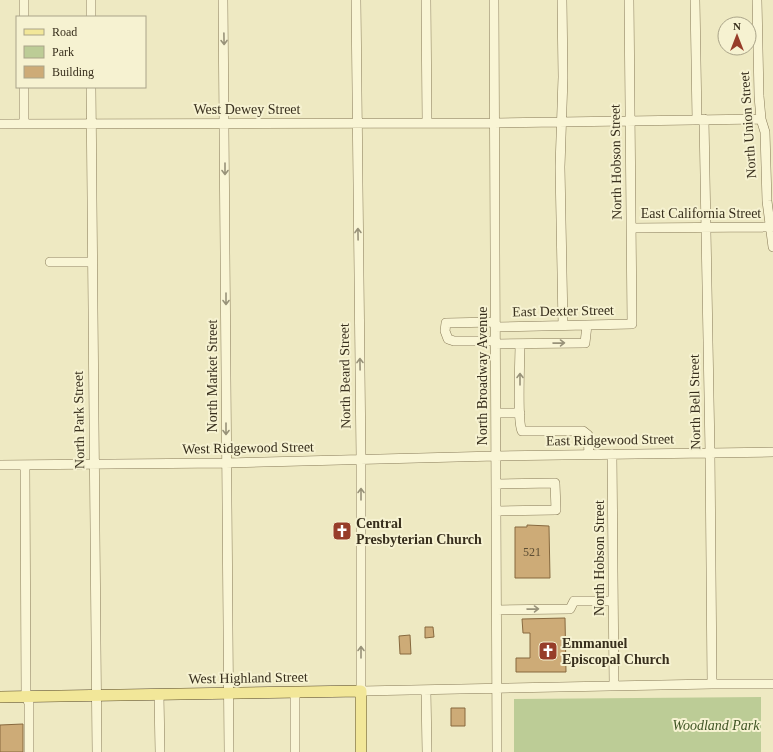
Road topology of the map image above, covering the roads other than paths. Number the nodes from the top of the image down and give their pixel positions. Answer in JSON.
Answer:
{"nodes":[{"id":1,"x":24,"y":0,"type":"edge"},
{"id":2,"x":91,"y":0,"type":"edge"},
{"id":3,"x":224,"y":0,"type":"edge"},
{"id":4,"x":356,"y":0,"type":"edge"},
{"id":5,"x":426,"y":0,"type":"edge"},
{"id":6,"x":494,"y":0,"type":"edge"},
{"id":7,"x":562,"y":0,"type":"edge"},
{"id":8,"x":629,"y":0,"type":"edge"},
{"id":9,"x":695,"y":0,"type":"edge"},
{"id":10,"x":756,"y":0,"type":"edge"},
{"id":11,"x":24,"y":16,"type":"edge"},
{"id":12,"x":91,"y":16,"type":"edge"},
{"id":13,"x":24,"y":88,"type":"edge"},
{"id":14,"x":91,"y":88,"type":"edge"},
{"id":15,"x":700,"y":119,"type":"junction"},
{"id":16,"x":761,"y":119,"type":"junction"},
{"id":17,"x":629,"y":121,"type":"junction"},
{"id":18,"x":562,"y":122,"type":"junction"},
{"id":19,"x":225,"y":123,"type":"junction"},
{"id":20,"x":357,"y":123,"type":"junction"},
{"id":21,"x":427,"y":123,"type":"junction"},
{"id":22,"x":494,"y":123,"type":"junction"},
{"id":23,"x":0,"y":124,"type":"edge"},
{"id":24,"x":24,"y":124,"type":"junction"},
{"id":25,"x":91,"y":124,"type":"junction"},
{"id":26,"x":706,"y":227,"type":"junction"},
{"id":27,"x":771,"y":227,"type":"junction"},
{"id":28,"x":631,"y":228,"type":"junction"},
{"id":29,"x":773,"y":247,"type":"edge"},
{"id":30,"x":50,"y":262,"type":"dead end"},
{"id":31,"x":92,"y":262,"type":"junction"},
{"id":32,"x":495,"y":324,"type":"junction"},
{"id":33,"x":632,"y":324,"type":"joint"},
{"id":34,"x":563,"y":325,"type":"junction"},
{"id":35,"x":587,"y":325,"type":"junction"},
{"id":36,"x":495,"y":342,"type":"junction"},
{"id":37,"x":520,"y":344,"type":"junction"},
{"id":38,"x":496,"y":413,"type":"junction"},
{"id":39,"x":520,"y":413,"type":"junction"},
{"id":40,"x":710,"y":452,"type":"junction"},
{"id":41,"x":773,"y":452,"type":"edge"},
{"id":42,"x":589,"y":454,"type":"junction"},
{"id":43,"x":612,"y":454,"type":"junction"},
{"id":44,"x":496,"y":456,"type":"junction"},
{"id":45,"x":361,"y":459,"type":"junction"},
{"id":46,"x":226,"y":463,"type":"junction"},
{"id":47,"x":93,"y":464,"type":"junction"},
{"id":48,"x":0,"y":465,"type":"edge"},
{"id":49,"x":25,"y":465,"type":"junction"},
{"id":50,"x":496,"y":484,"type":"junction"},
{"id":51,"x":496,"y":511,"type":"junction"},
{"id":52,"x":613,"y":601,"type":"junction"},
{"id":53,"x":497,"y":610,"type":"junction"},
{"id":54,"x":712,"y":684,"type":"junction"},
{"id":55,"x":773,"y":684,"type":"edge"},
{"id":56,"x":614,"y":686,"type":"junction"},
{"id":57,"x":497,"y":688,"type":"junction"},
{"id":58,"x":426,"y":690,"type":"junction"},
{"id":59,"x":361,"y":691,"type":"junction"},
{"id":60,"x":295,"y":692,"type":"junction"},
{"id":61,"x":159,"y":694,"type":"junction"},
{"id":62,"x":229,"y":694,"type":"junction"},
{"id":63,"x":97,"y":695,"type":"junction"},
{"id":64,"x":0,"y":697,"type":"edge"},
{"id":65,"x":26,"y":697,"type":"junction"},
{"id":66,"x":29,"y":752,"type":"edge"},
{"id":67,"x":97,"y":752,"type":"edge"},
{"id":68,"x":160,"y":752,"type":"edge"},
{"id":69,"x":229,"y":752,"type":"edge"},
{"id":70,"x":295,"y":752,"type":"edge"},
{"id":71,"x":361,"y":752,"type":"edge"},
{"id":72,"x":427,"y":752,"type":"edge"},
{"id":73,"x":497,"y":752,"type":"edge"}],
"edges":[{"from":1,"to":11,"type":"street"},
{"from":2,"to":12,"type":"street"},
{"from":3,"to":19,"type":"street","name":"North Market Street","one_way":true},
{"from":4,"to":20,"type":"street","name":"North Beard Street"},
{"from":5,"to":21,"type":"street"},
{"from":6,"to":22,"type":"street","name":"North Broadway Avenue"},
{"from":7,"to":18,"type":"street"},
{"from":8,"to":17,"type":"street","name":"North Hobson Street"},
{"from":9,"to":15,"type":"street","name":"North Bell Street"},
{"from":10,"to":16,"type":"street","name":"North Union Street"},
{"from":13,"to":24,"type":"street"},
{"from":14,"to":25,"type":"street","name":"North Park Street"},
{"from":15,"to":16,"type":"street","name":"West Dewey Street"},
{"from":15,"to":17,"type":"street","name":"West Dewey Street"},
{"from":15,"to":26,"type":"street","name":"North Bell Street"},
{"from":16,"to":27,"type":"street","name":"North Union Street"},
{"from":17,"to":18,"type":"street","name":"West Dewey Street"},
{"from":17,"to":28,"type":"street","name":"North Hobson Street"},
{"from":18,"to":22,"type":"street","name":"West Dewey Street"},
{"from":18,"to":34,"type":"street"},
{"from":19,"to":20,"type":"street","name":"West Dewey Street"},
{"from":19,"to":25,"type":"street","name":"West Dewey Street"},
{"from":19,"to":46,"type":"street","name":"North Market Street","one_way":true},
{"from":20,"to":21,"type":"street","name":"West Dewey Street"},
{"from":45,"to":20,"type":"street","name":"North Beard Street","one_way":true},
{"from":21,"to":22,"type":"street","name":"West Dewey Street"},
{"from":22,"to":32,"type":"street","name":"North Broadway Avenue"},
{"from":23,"to":24,"type":"street","name":"West Dewey Street"},
{"from":24,"to":25,"type":"street","name":"West Dewey Street"},
{"from":25,"to":31,"type":"street","name":"North Park Street"},
{"from":26,"to":27,"type":"street","name":"East California Street"},
{"from":26,"to":28,"type":"street","name":"East California Street"},
{"from":26,"to":40,"type":"street","name":"North Bell Street"},
{"from":27,"to":29,"type":"street","name":"North Union Street"},
{"from":28,"to":33,"type":"street","name":"North Hobson Street"},
{"from":30,"to":31,"type":"street"},
{"from":31,"to":47,"type":"street","name":"North Park Street"},
{"from":32,"to":34,"type":"street","name":"East Dexter Street"},
{"from":32,"to":36,"type":"street","name":"North Broadway Avenue"},
{"from":32,"to":36,"type":"street","name":"East Dexter Street"},
{"from":33,"to":35,"type":"street","name":"East Dexter Street"},
{"from":34,"to":35,"type":"street","name":"East Dexter Street"},
{"from":37,"to":35,"type":"street","one_way":true},
{"from":36,"to":37,"type":"street"},
{"from":36,"to":38,"type":"street","name":"North Broadway Avenue"},
{"from":39,"to":37,"type":"street","one_way":true},
{"from":38,"to":39,"type":"street"},
{"from":38,"to":44,"type":"street","name":"North Broadway Avenue"},
{"from":39,"to":42,"type":"street"},
{"from":40,"to":41,"type":"street","name":"East Ridgewood Street"},
{"from":40,"to":43,"type":"street","name":"East Ridgewood Street"},
{"from":40,"to":54,"type":"street","name":"North Bell Street"},
{"from":42,"to":43,"type":"street","name":"East Ridgewood Street"},
{"from":42,"to":44,"type":"street","name":"East Ridgewood Street"},
{"from":43,"to":52,"type":"street","name":"North Hobson Street"},
{"from":44,"to":45,"type":"street","name":"West Ridgewood Street"},
{"from":44,"to":50,"type":"street","name":"North Broadway Avenue"},
{"from":45,"to":46,"type":"street","name":"West Ridgewood Street"},
{"from":59,"to":45,"type":"street","name":"North Beard Street","one_way":true},
{"from":46,"to":47,"type":"street","name":"West Ridgewood Street"},
{"from":46,"to":62,"type":"street","name":"North Market Street"},
{"from":47,"to":49,"type":"street","name":"West Ridgewood Street"},
{"from":47,"to":63,"type":"street","name":"North Park Street"},
{"from":48,"to":49,"type":"street","name":"West Ridgewood Street"},
{"from":49,"to":65,"type":"street"},
{"from":50,"to":51,"type":"street","name":"North Broadway Avenue"},
{"from":50,"to":51,"type":"street"},
{"from":51,"to":53,"type":"street","name":"North Broadway Avenue"},
{"from":53,"to":52,"type":"street","one_way":true},
{"from":52,"to":56,"type":"street","name":"North Hobson Street"},
{"from":53,"to":57,"type":"street","name":"North Broadway Avenue"},
{"from":54,"to":55,"type":"street","name":"West Highland Street"},
{"from":54,"to":56,"type":"street","name":"West Highland Street"},
{"from":56,"to":57,"type":"street","name":"West Highland Street"},
{"from":57,"to":58,"type":"street","name":"West Highland Street"},
{"from":57,"to":73,"type":"street","name":"North Broadway Avenue"},
{"from":58,"to":59,"type":"street","name":"West Highland Street"},
{"from":58,"to":72,"type":"street"},
{"from":59,"to":60,"type":"main road","name":"West Highland Street"},
{"from":59,"to":71,"type":"main road","name":"North Beard Street"},
{"from":60,"to":62,"type":"main road","name":"West Highland Street"},
{"from":60,"to":70,"type":"street"},
{"from":61,"to":62,"type":"main road","name":"West Highland Street"},
{"from":61,"to":63,"type":"main road","name":"West Highland Street"},
{"from":61,"to":68,"type":"street"},
{"from":62,"to":69,"type":"street","name":"North Market Street"},
{"from":63,"to":65,"type":"main road","name":"West Highland Street"},
{"from":63,"to":67,"type":"street","name":"North Park Street"},
{"from":64,"to":65,"type":"main road","name":"West Highland Street"},
{"from":65,"to":66,"type":"street"}]}
